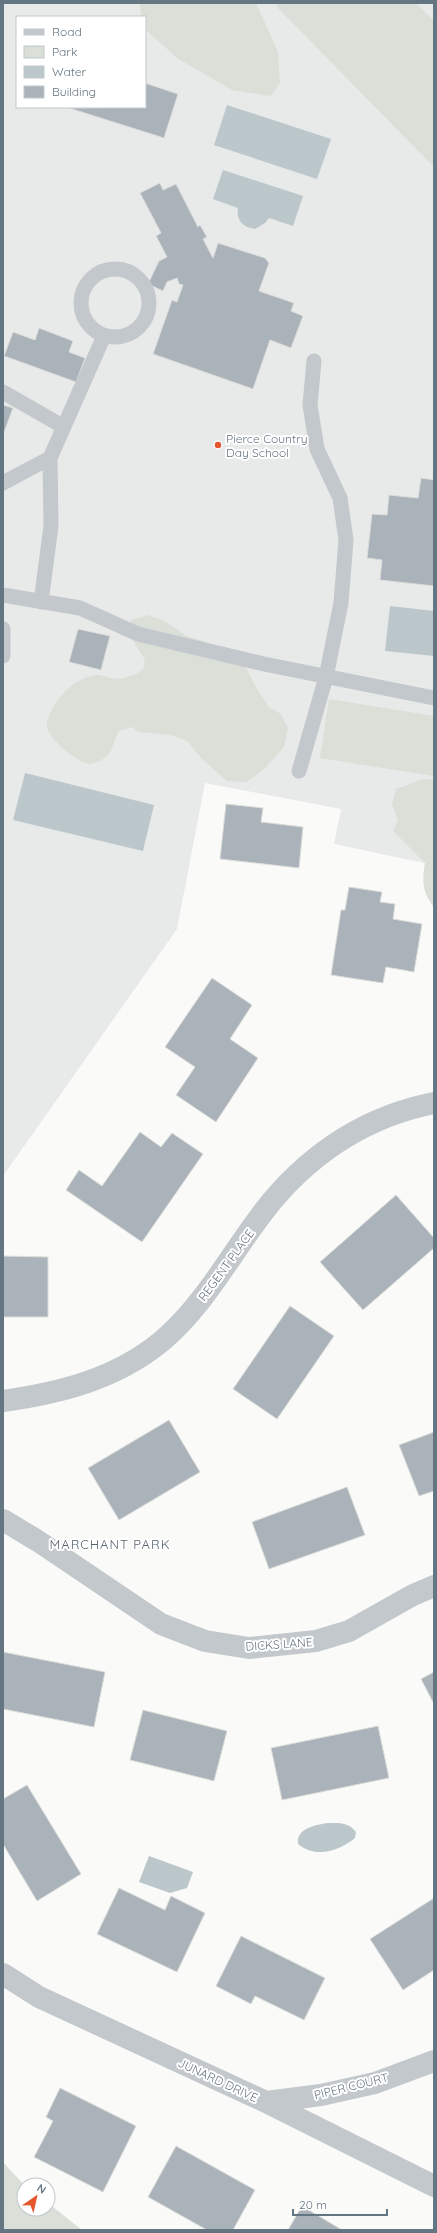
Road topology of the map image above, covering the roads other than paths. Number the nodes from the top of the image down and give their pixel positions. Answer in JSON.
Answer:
{"nodes":[{"id":1,"x":104,"y":336,"type":"junction"},
{"id":2,"x":314,"y":361,"type":"dead end"},
{"id":3,"x":3,"y":392,"type":"edge"},
{"id":4,"x":64,"y":427,"type":"junction"},
{"id":5,"x":50,"y":458,"type":"junction"},
{"id":6,"x":3,"y":483,"type":"edge"},
{"id":7,"x":3,"y":595,"type":"edge"},
{"id":8,"x":41,"y":602,"type":"junction"},
{"id":9,"x":3,"y":629,"type":"edge"},
{"id":10,"x":3,"y":656,"type":"edge"},
{"id":11,"x":326,"y":677,"type":"junction"},
{"id":12,"x":434,"y":698,"type":"edge"},
{"id":13,"x":300,"y":771,"type":"dead end"},
{"id":14,"x":434,"y":1103,"type":"edge"},
{"id":15,"x":3,"y":1400,"type":"edge"},
{"id":16,"x":3,"y":1520,"type":"edge"},
{"id":17,"x":434,"y":1586,"type":"edge"},
{"id":18,"x":3,"y":1974,"type":"edge"},
{"id":19,"x":434,"y":2061,"type":"edge"},
{"id":20,"x":266,"y":2102,"type":"junction"},
{"id":21,"x":434,"y":2186,"type":"edge"}],
"edges":[{"from":1,"to":1,"type":"lane"},
{"from":1,"to":4,"type":"lane"},
{"from":2,"to":11,"type":"lane"},
{"from":3,"to":4,"type":"lane"},
{"from":4,"to":5,"type":"lane"},
{"from":5,"to":6,"type":"lane"},
{"from":5,"to":8,"type":"lane"},
{"from":7,"to":8,"type":"lane"},
{"from":8,"to":11,"type":"lane"},
{"from":9,"to":10,"type":"lane"},
{"from":11,"to":12,"type":"lane"},
{"from":11,"to":13,"type":"lane"},
{"from":14,"to":15,"type":"street","name":"REGENT PLACE"},
{"from":16,"to":17,"type":"street","name":"DICKS LANE"},
{"from":18,"to":20,"type":"street","name":"JUNARD DRIVE"},
{"from":19,"to":20,"type":"street","name":"PIPER COURT"},
{"from":20,"to":21,"type":"street","name":"JUNARD DRIVE"}]}
